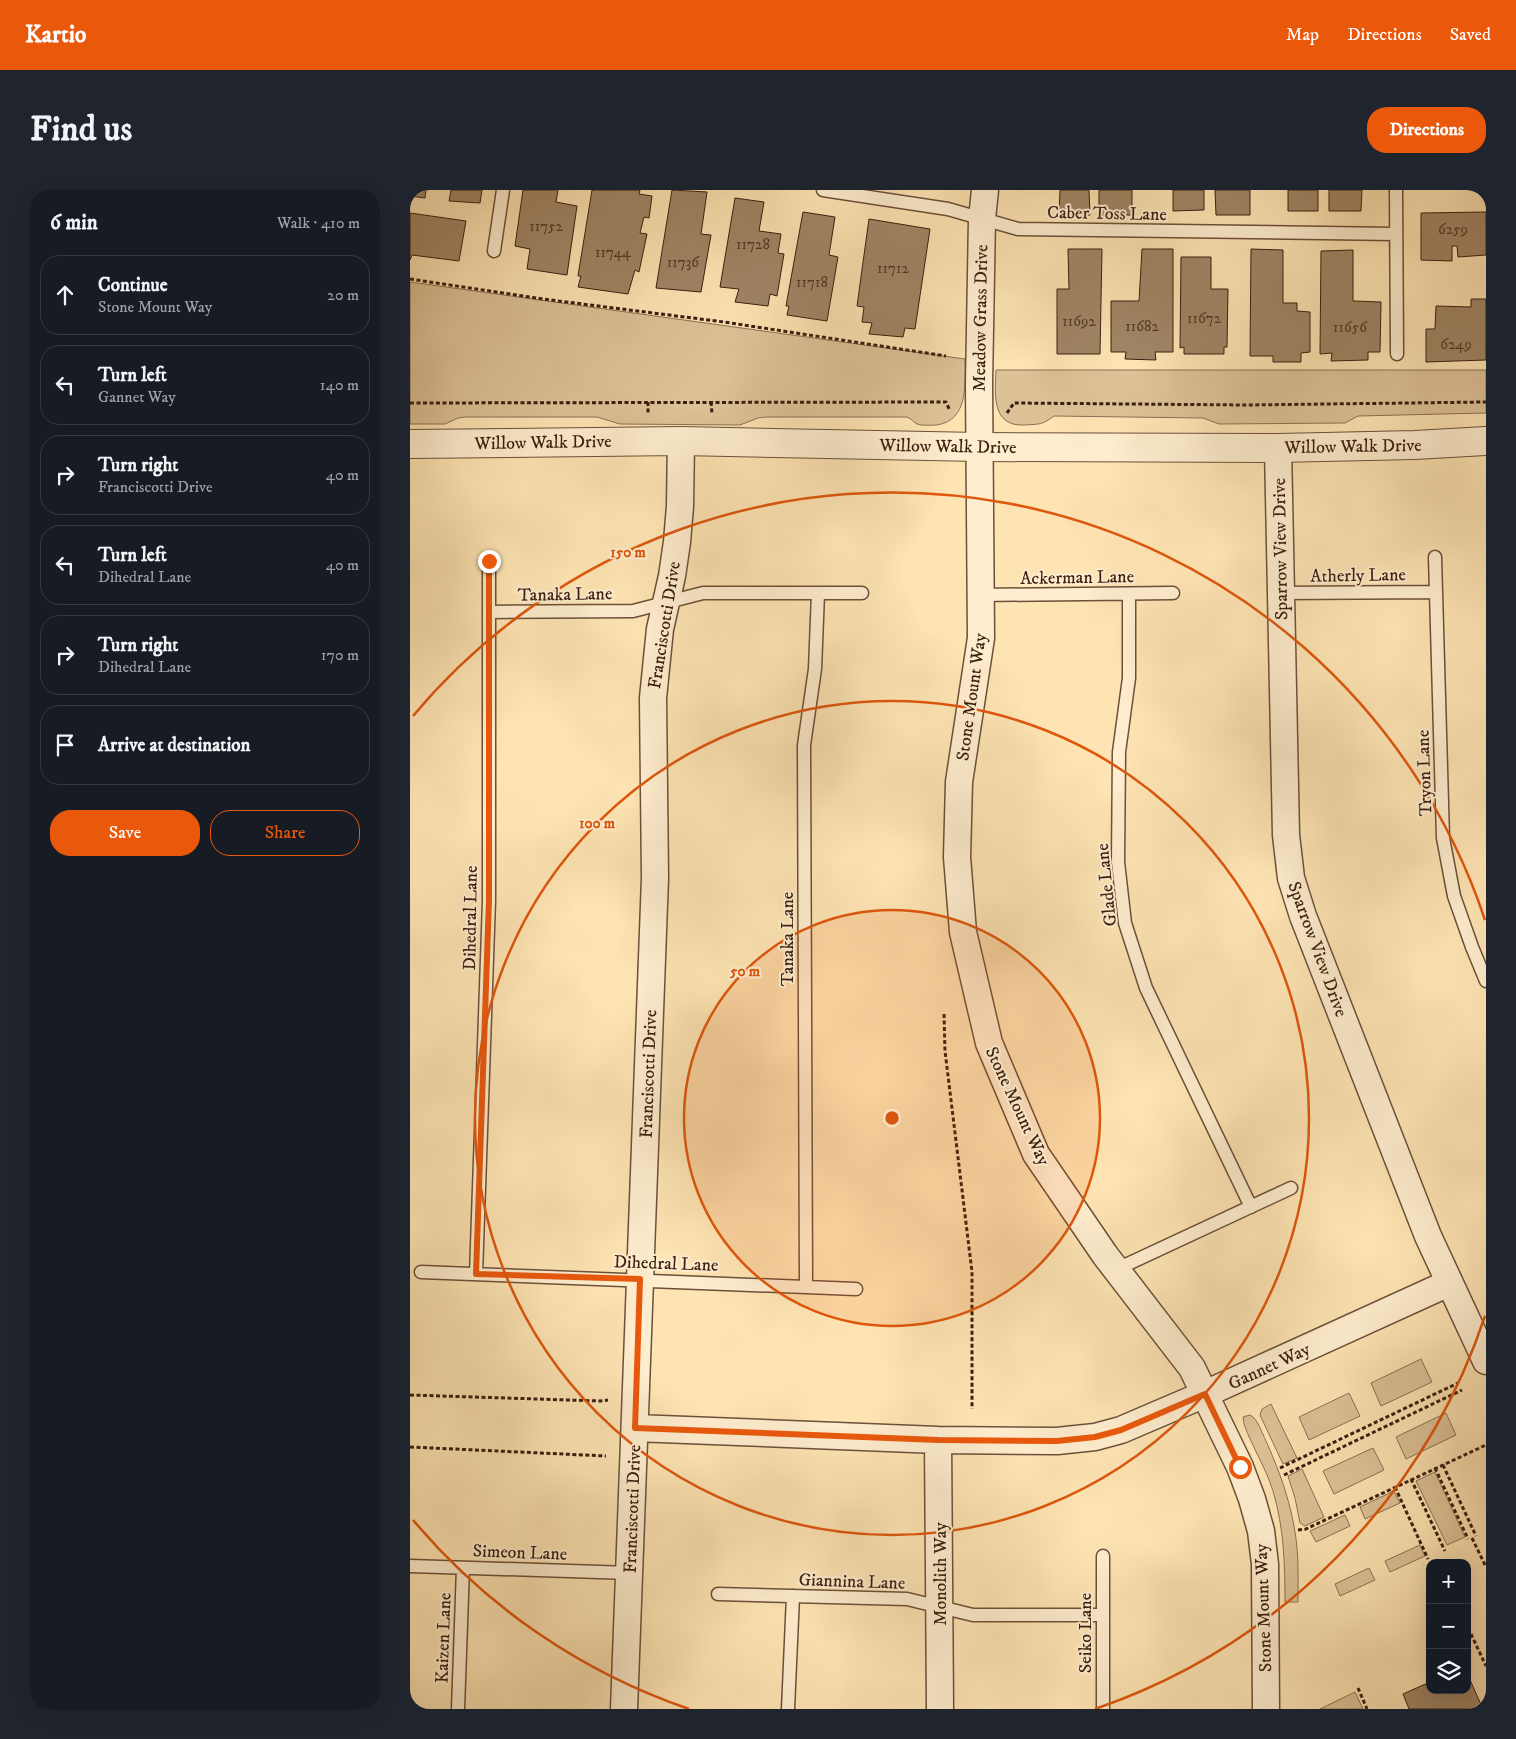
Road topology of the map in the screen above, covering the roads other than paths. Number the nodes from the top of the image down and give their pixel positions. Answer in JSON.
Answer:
{"nodes":[{"id":1,"x":504,"y":190,"type":"edge"},
{"id":2,"x":823,"y":190,"type":"edge"},
{"id":3,"x":985,"y":190,"type":"edge"},
{"id":4,"x":1396,"y":190,"type":"edge"},
{"id":5,"x":982,"y":219,"type":"junction"},
{"id":6,"x":1396,"y":234,"type":"junction"},
{"id":7,"x":494,"y":251,"type":"dead end"},
{"id":8,"x":1397,"y":354,"type":"dead end"},
{"id":9,"x":681,"y":441,"type":"junction"},
{"id":10,"x":1486,"y":441,"type":"edge"},
{"id":11,"x":410,"y":444,"type":"edge"},
{"id":12,"x":979,"y":447,"type":"junction"},
{"id":13,"x":1278,"y":448,"type":"junction"},
{"id":14,"x":1435,"y":557,"type":"dead end"},
{"id":15,"x":489,"y":561,"type":"dead end"},
{"id":16,"x":1436,"y":592,"type":"junction"},
{"id":17,"x":818,"y":593,"type":"junction"},
{"id":18,"x":862,"y":593,"type":"dead end"},
{"id":19,"x":1174,"y":593,"type":"dead end"},
{"id":20,"x":1281,"y":593,"type":"junction"},
{"id":21,"x":1129,"y":594,"type":"junction"},
{"id":22,"x":980,"y":595,"type":"junction"},
{"id":23,"x":666,"y":602,"type":"junction"},
{"id":24,"x":489,"y":612,"type":"junction"},
{"id":25,"x":1486,"y":981,"type":"edge"},
{"id":26,"x":1292,"y":1188,"type":"dead end"},
{"id":27,"x":1251,"y":1207,"type":"junction"},
{"id":28,"x":1116,"y":1269,"type":"junction"},
{"id":29,"x":421,"y":1272,"type":"dead end"},
{"id":30,"x":476,"y":1274,"type":"junction"},
{"id":31,"x":640,"y":1279,"type":"junction"},
{"id":32,"x":1449,"y":1283,"type":"junction"},
{"id":33,"x":806,"y":1286,"type":"junction"},
{"id":34,"x":856,"y":1288,"type":"dead end"},
{"id":35,"x":1486,"y":1362,"type":"edge"},
{"id":36,"x":1205,"y":1394,"type":"junction"},
{"id":37,"x":635,"y":1428,"type":"junction"},
{"id":38,"x":938,"y":1440,"type":"junction"},
{"id":39,"x":1103,"y":1556,"type":"dead end"},
{"id":40,"x":410,"y":1566,"type":"edge"},
{"id":41,"x":463,"y":1568,"type":"junction"},
{"id":42,"x":630,"y":1573,"type":"junction"},
{"id":43,"x":718,"y":1594,"type":"dead end"},
{"id":44,"x":793,"y":1596,"type":"junction"},
{"id":45,"x":940,"y":1608,"type":"junction"},
{"id":46,"x":1103,"y":1615,"type":"junction"},
{"id":47,"x":458,"y":1709,"type":"edge"},
{"id":48,"x":624,"y":1709,"type":"edge"},
{"id":49,"x":788,"y":1709,"type":"edge"},
{"id":50,"x":940,"y":1709,"type":"edge"},
{"id":51,"x":1103,"y":1709,"type":"edge"},
{"id":52,"x":1266,"y":1709,"type":"edge"}],
"edges":[{"from":1,"to":7,"type":"lane"},
{"from":2,"to":5,"type":"lane","name":"Caber Toss Lane"},
{"from":3,"to":5,"type":"street","name":"Meadow Grass Drive"},
{"from":4,"to":6,"type":"lane"},
{"from":5,"to":6,"type":"lane","name":"Caber Toss Lane"},
{"from":5,"to":12,"type":"street","name":"Meadow Grass Drive"},
{"from":6,"to":8,"type":"lane"},
{"from":9,"to":11,"type":"street","name":"Willow Walk Drive"},
{"from":9,"to":12,"type":"street","name":"Willow Walk Drive"},
{"from":9,"to":23,"type":"street","name":"Franciscotti Drive"},
{"from":10,"to":13,"type":"street","name":"Willow Walk Drive"},
{"from":12,"to":13,"type":"street","name":"Willow Walk Drive"},
{"from":12,"to":22,"type":"street","name":"Stone Mount Way"},
{"from":13,"to":20,"type":"street","name":"Sparrow View Drive"},
{"from":14,"to":16,"type":"lane","name":"Tryon Lane"},
{"from":15,"to":24,"type":"lane","name":"Dihedral Lane"},
{"from":16,"to":20,"type":"lane","name":"Atherly Lane"},
{"from":16,"to":25,"type":"lane","name":"Tryon Lane"},
{"from":17,"to":18,"type":"lane","name":"Tanaka Lane"},
{"from":17,"to":23,"type":"lane","name":"Tanaka Lane"},
{"from":17,"to":33,"type":"lane","name":"Tanaka Lane"},
{"from":19,"to":21,"type":"lane","name":"Ackerman Lane"},
{"from":20,"to":32,"type":"street","name":"Sparrow View Drive"},
{"from":21,"to":22,"type":"lane","name":"Ackerman Lane"},
{"from":21,"to":27,"type":"lane","name":"Glade Lane"},
{"from":22,"to":28,"type":"street","name":"Stone Mount Way"},
{"from":23,"to":24,"type":"lane","name":"Tanaka Lane"},
{"from":23,"to":31,"type":"street","name":"Franciscotti Drive"},
{"from":24,"to":30,"type":"lane","name":"Dihedral Lane"},
{"from":26,"to":27,"type":"lane"},
{"from":27,"to":28,"type":"lane"},
{"from":28,"to":36,"type":"street","name":"Stone Mount Way"},
{"from":29,"to":30,"type":"lane","name":"Dihedral Lane"},
{"from":30,"to":31,"type":"lane","name":"Dihedral Lane"},
{"from":31,"to":33,"type":"lane","name":"Dihedral Lane"},
{"from":31,"to":37,"type":"street","name":"Franciscotti Drive"},
{"from":32,"to":35,"type":"street","name":"Sparrow View Drive"},
{"from":32,"to":36,"type":"street","name":"Gannet Way"},
{"from":33,"to":34,"type":"lane","name":"Dihedral Lane"},
{"from":36,"to":38,"type":"street","name":"Gannet Way"},
{"from":36,"to":52,"type":"street","name":"Stone Mount Way"},
{"from":37,"to":38,"type":"street","name":"Gannet Way"},
{"from":37,"to":42,"type":"street","name":"Franciscotti Drive"},
{"from":38,"to":45,"type":"street","name":"Monolith Way"},
{"from":39,"to":46,"type":"lane","name":"Seiko Lane"},
{"from":40,"to":41,"type":"lane","name":"Simeon Lane"},
{"from":41,"to":42,"type":"lane","name":"Simeon Lane"},
{"from":41,"to":47,"type":"lane","name":"Kaizen Lane"},
{"from":42,"to":48,"type":"street","name":"Franciscotti Drive"},
{"from":43,"to":44,"type":"lane","name":"Giannina Lane"},
{"from":44,"to":45,"type":"lane","name":"Giannina Lane"},
{"from":44,"to":49,"type":"lane"},
{"from":45,"to":46,"type":"lane","name":"Giannina Lane"},
{"from":45,"to":50,"type":"street","name":"Monolith Way"},
{"from":46,"to":51,"type":"lane","name":"Seiko Lane"}]}
